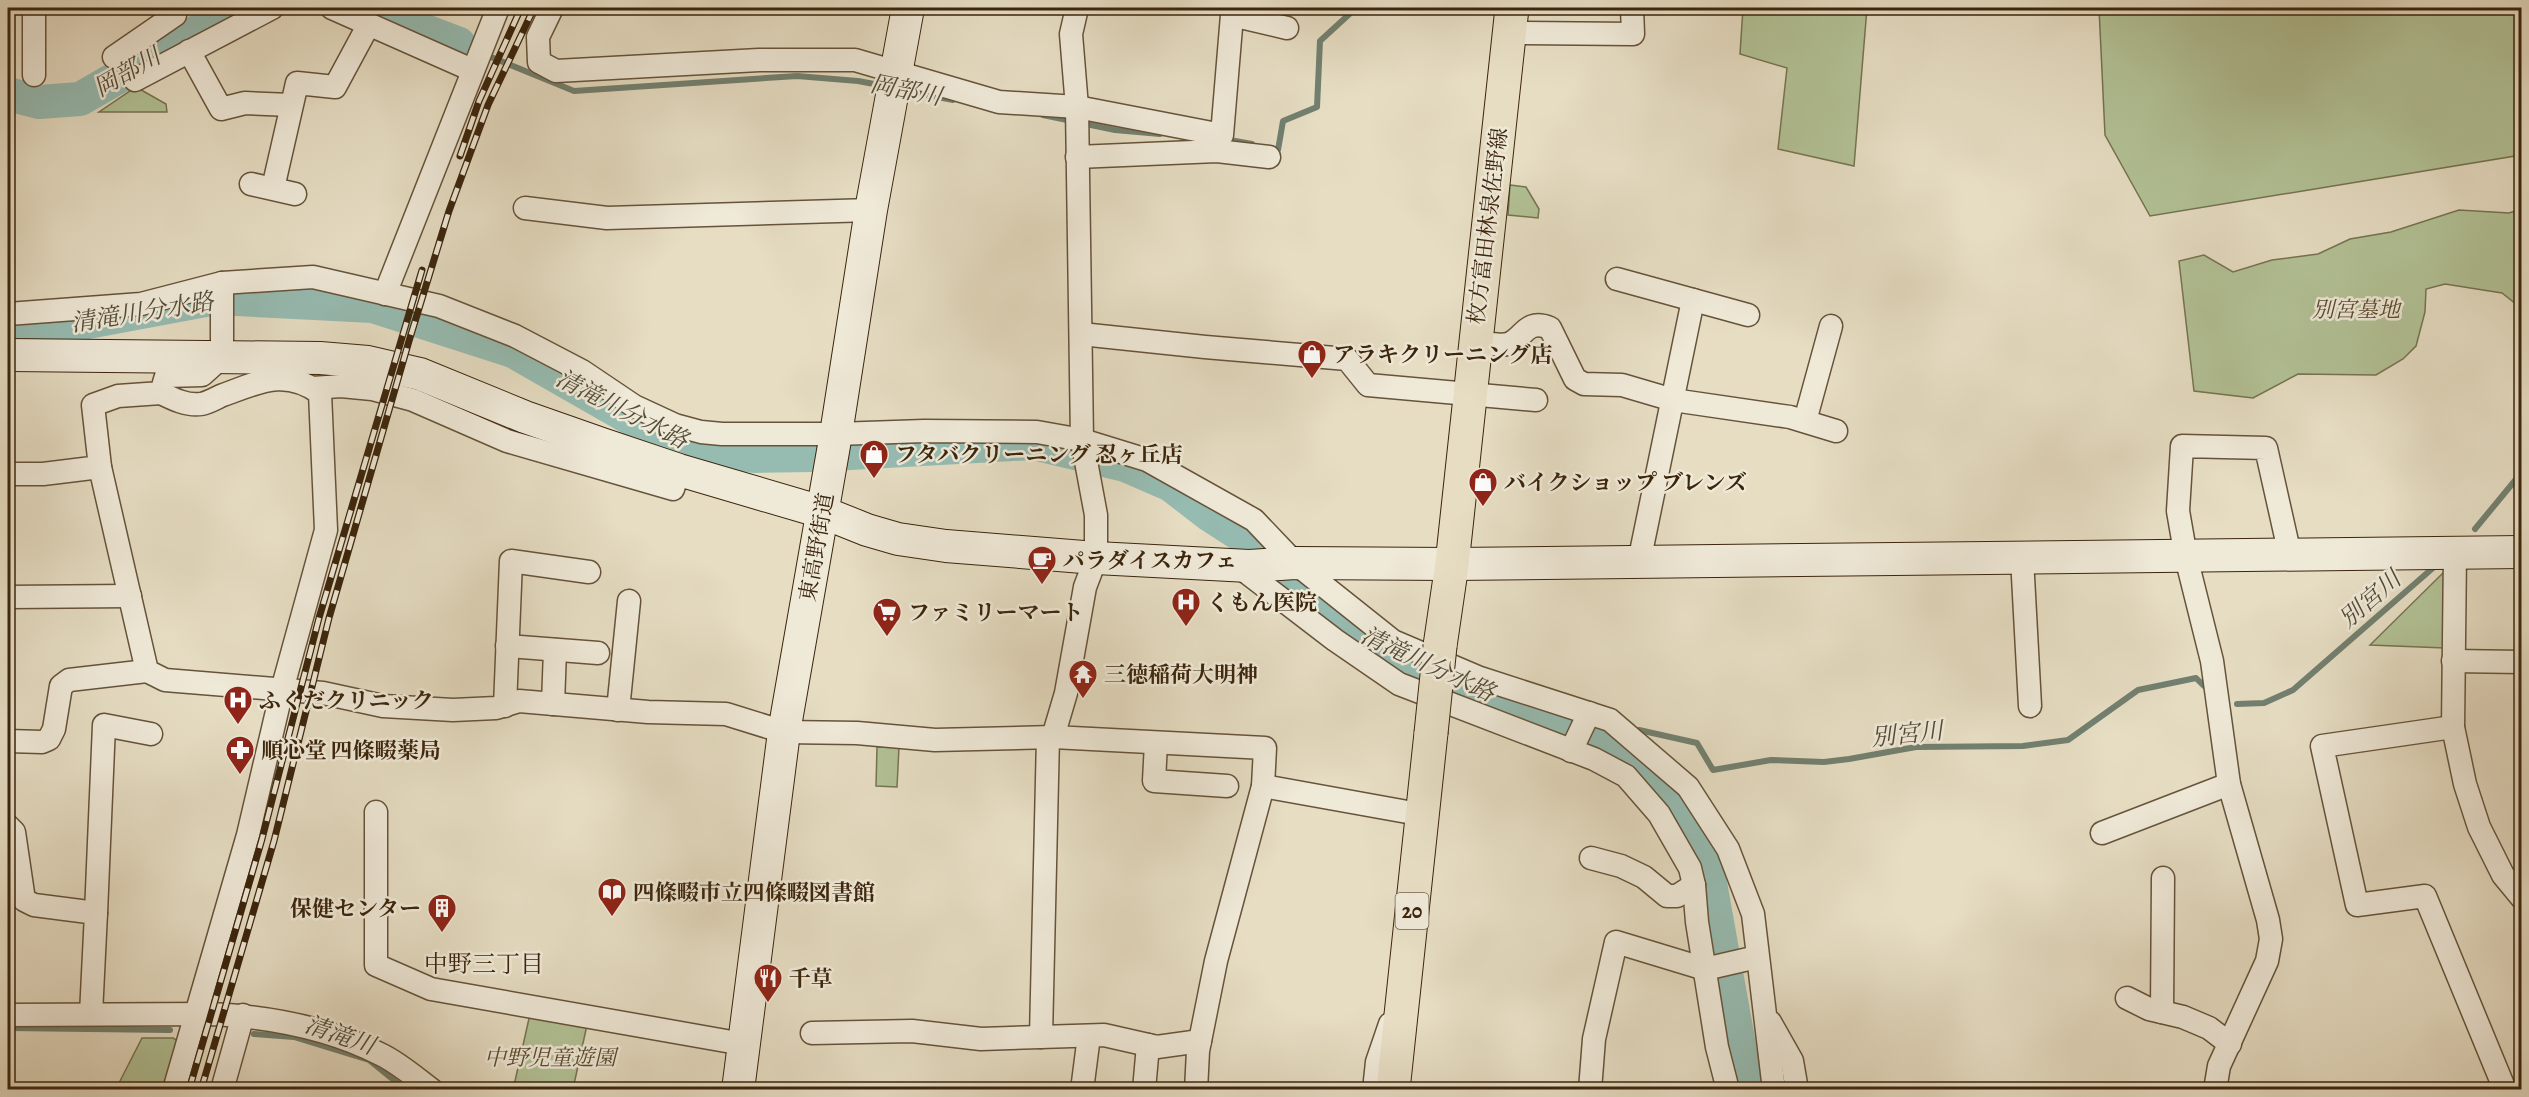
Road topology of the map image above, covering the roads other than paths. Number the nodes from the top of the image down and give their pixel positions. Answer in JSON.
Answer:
{"nodes":[{"id":1,"x":34,"y":8,"type":"edge"},
{"id":2,"x":170,"y":8,"type":"edge"},
{"id":3,"x":272,"y":8,"type":"edge"},
{"id":4,"x":332,"y":8,"type":"edge"},
{"id":5,"x":498,"y":8,"type":"edge"},
{"id":6,"x":552,"y":8,"type":"edge"},
{"id":7,"x":908,"y":8,"type":"edge"},
{"id":8,"x":1077,"y":8,"type":"edge"},
{"id":9,"x":1632,"y":8,"type":"edge"},
{"id":10,"x":1511,"y":20,"type":"edge"},
{"id":11,"x":369,"y":24,"type":"junction"},
{"id":12,"x":1287,"y":28,"type":"dead end"},
{"id":13,"x":189,"y":51,"type":"junction"},
{"id":14,"x":114,"y":57,"type":"dead end"},
{"id":15,"x":474,"y":67,"type":"junction"},
{"id":16,"x":34,"y":75,"type":"dead end"},
{"id":17,"x":135,"y":80,"type":"dead end"},
{"id":18,"x":894,"y":82,"type":"junction"},
{"id":19,"x":291,"y":105,"type":"junction"},
{"id":20,"x":1077,"y":117,"type":"junction"},
{"id":21,"x":1077,"y":157,"type":"junction"},
{"id":22,"x":1269,"y":157,"type":"dead end"},
{"id":23,"x":251,"y":184,"type":"dead end"},
{"id":24,"x":273,"y":188,"type":"junction"},
{"id":25,"x":295,"y":194,"type":"dead end"},
{"id":26,"x":525,"y":208,"type":"dead end"},
{"id":27,"x":871,"y":210,"type":"junction"},
{"id":28,"x":1617,"y":279,"type":"dead end"},
{"id":29,"x":222,"y":283,"type":"junction"},
{"id":30,"x":384,"y":294,"type":"junction"},
{"id":31,"x":1694,"y":300,"type":"junction"},
{"id":32,"x":8,"y":314,"type":"edge"},
{"id":33,"x":1748,"y":315,"type":"dead end"},
{"id":34,"x":1831,"y":326,"type":"dead end"},
{"id":35,"x":1081,"y":334,"type":"junction"},
{"id":36,"x":1474,"y":343,"type":"junction"},
{"id":37,"x":8,"y":355,"type":"edge"},
{"id":38,"x":222,"y":357,"type":"junction"},
{"id":39,"x":313,"y":388,"type":"junction"},
{"id":40,"x":160,"y":393,"type":"junction"},
{"id":41,"x":1468,"y":395,"type":"junction"},
{"id":42,"x":1536,"y":400,"type":"dead end"},
{"id":43,"x":1672,"y":400,"type":"junction"},
{"id":44,"x":1805,"y":422,"type":"junction"},
{"id":45,"x":1836,"y":431,"type":"dead end"},
{"id":46,"x":836,"y":435,"type":"junction"},
{"id":47,"x":1083,"y":440,"type":"junction"},
{"id":48,"x":100,"y":468,"type":"junction"},
{"id":49,"x":679,"y":470,"type":"junction"},
{"id":50,"x":8,"y":474,"type":"edge"},
{"id":51,"x":822,"y":512,"type":"junction"},
{"id":52,"x":2522,"y":552,"type":"edge"},
{"id":53,"x":2455,"y":553,"type":"junction"},
{"id":54,"x":2290,"y":555,"type":"junction"},
{"id":55,"x":2186,"y":557,"type":"junction"},
{"id":56,"x":1096,"y":558,"type":"junction"},
{"id":57,"x":2022,"y":558,"type":"junction"},
{"id":58,"x":1639,"y":562,"type":"junction"},
{"id":59,"x":1295,"y":563,"type":"junction"},
{"id":60,"x":1452,"y":564,"type":"junction"},
{"id":61,"x":1243,"y":565,"type":"junction"},
{"id":62,"x":589,"y":572,"type":"dead end"},
{"id":63,"x":130,"y":596,"type":"junction"},
{"id":64,"x":8,"y":597,"type":"edge"},
{"id":65,"x":630,"y":601,"type":"dead end"},
{"id":66,"x":507,"y":646,"type":"junction"},
{"id":67,"x":555,"y":650,"type":"junction"},
{"id":68,"x":598,"y":653,"type":"dead end"},
{"id":69,"x":2453,"y":661,"type":"junction"},
{"id":70,"x":2522,"y":662,"type":"edge"},
{"id":71,"x":147,"y":671,"type":"junction"},
{"id":72,"x":282,"y":690,"type":"junction"},
{"id":73,"x":553,"y":704,"type":"junction"},
{"id":74,"x":504,"y":706,"type":"junction"},
{"id":75,"x":2030,"y":706,"type":"dead end"},
{"id":76,"x":618,"y":710,"type":"junction"},
{"id":77,"x":2453,"y":727,"type":"junction"},
{"id":78,"x":784,"y":732,"type":"junction"},
{"id":79,"x":1580,"y":732,"type":"junction"},
{"id":80,"x":151,"y":734,"type":"dead end"},
{"id":81,"x":1051,"y":737,"type":"junction"},
{"id":82,"x":8,"y":741,"type":"edge"},
{"id":83,"x":1156,"y":743,"type":"junction"},
{"id":84,"x":2229,"y":784,"type":"junction"},
{"id":85,"x":1227,"y":786,"type":"dead end"},
{"id":86,"x":1263,"y":786,"type":"junction"},
{"id":87,"x":376,"y":812,"type":"dead end"},
{"id":88,"x":1424,"y":815,"type":"junction"},
{"id":89,"x":8,"y":825,"type":"edge"},
{"id":90,"x":2102,"y":833,"type":"dead end"},
{"id":91,"x":1591,"y":858,"type":"dead end"},
{"id":92,"x":2163,"y":878,"type":"dead end"},
{"id":93,"x":1694,"y":885,"type":"junction"},
{"id":94,"x":2522,"y":898,"type":"edge"},
{"id":95,"x":96,"y":913,"type":"junction"},
{"id":96,"x":1750,"y":958,"type":"junction"},
{"id":97,"x":1710,"y":968,"type":"junction"},
{"id":98,"x":1404,"y":982,"type":"junction"},
{"id":99,"x":2127,"y":998,"type":"dead end"},
{"id":100,"x":1764,"y":1010,"type":"junction"},
{"id":101,"x":2162,"y":1012,"type":"junction"},
{"id":102,"x":91,"y":1014,"type":"junction"},
{"id":103,"x":8,"y":1015,"type":"edge"},
{"id":104,"x":196,"y":1015,"type":"junction"},
{"id":105,"x":243,"y":1015,"type":"junction"},
{"id":106,"x":812,"y":1033,"type":"dead end"},
{"id":107,"x":1089,"y":1036,"type":"junction"},
{"id":108,"x":1041,"y":1037,"type":"junction"},
{"id":109,"x":1200,"y":1041,"type":"junction"},
{"id":110,"x":743,"y":1044,"type":"junction"},
{"id":111,"x":2229,"y":1044,"type":"junction"},
{"id":112,"x":1148,"y":1045,"type":"junction"},
{"id":113,"x":174,"y":1089,"type":"edge"},
{"id":114,"x":222,"y":1089,"type":"edge"},
{"id":115,"x":432,"y":1089,"type":"edge"},
{"id":116,"x":738,"y":1089,"type":"edge"},
{"id":117,"x":1082,"y":1089,"type":"edge"},
{"id":118,"x":1144,"y":1089,"type":"edge"},
{"id":119,"x":1196,"y":1089,"type":"edge"},
{"id":120,"x":1374,"y":1089,"type":"edge"},
{"id":121,"x":1393,"y":1089,"type":"edge"},
{"id":122,"x":1405,"y":1089,"type":"edge"},
{"id":123,"x":1590,"y":1089,"type":"edge"},
{"id":124,"x":1728,"y":1089,"type":"edge"},
{"id":125,"x":1774,"y":1089,"type":"edge"},
{"id":126,"x":1797,"y":1089,"type":"edge"},
{"id":127,"x":2215,"y":1089,"type":"edge"},
{"id":128,"x":2505,"y":1089,"type":"edge"}],
"edges":[{"from":1,"to":16,"type":"street"},
{"from":2,"to":14,"type":"street"},
{"from":3,"to":13,"type":"street"},
{"from":4,"to":11,"type":"street"},
{"from":5,"to":15,"type":"street"},
{"from":6,"to":18,"type":"street"},
{"from":7,"to":18,"type":"street","name":"東高野街道"},
{"from":8,"to":20,"type":"street"},
{"from":9,"to":10,"type":"street"},
{"from":10,"to":36,"type":"main road","name":"枚方富田林泉佐野線","number":"20"},
{"from":11,"to":15,"type":"street"},
{"from":11,"to":19,"type":"street"},
{"from":12,"to":20,"type":"street"},
{"from":13,"to":17,"type":"street"},
{"from":13,"to":19,"type":"street"},
{"from":15,"to":30,"type":"street"},
{"from":18,"to":20,"type":"street"},
{"from":18,"to":27,"type":"street","name":"東高野街道"},
{"from":19,"to":24,"type":"street"},
{"from":20,"to":21,"type":"street"},
{"from":21,"to":22,"type":"street"},
{"from":21,"to":35,"type":"street"},
{"from":23,"to":24,"type":"street"},
{"from":24,"to":25,"type":"street"},
{"from":26,"to":27,"type":"street"},
{"from":27,"to":46,"type":"street","name":"東高野街道"},
{"from":28,"to":31,"type":"street"},
{"from":29,"to":30,"type":"street"},
{"from":29,"to":32,"type":"street"},
{"from":29,"to":38,"type":"street"},
{"from":30,"to":46,"type":"street"},
{"from":31,"to":33,"type":"street"},
{"from":31,"to":43,"type":"street"},
{"from":34,"to":44,"type":"street"},
{"from":35,"to":41,"type":"street"},
{"from":35,"to":47,"type":"street"},
{"from":36,"to":41,"type":"main road","name":"枚方富田林泉佐野線","number":"20"},
{"from":36,"to":43,"type":"street"},
{"from":37,"to":38,"type":"street"},
{"from":38,"to":40,"type":"street"},
{"from":38,"to":49,"type":"street"},
{"from":39,"to":40,"type":"street"},
{"from":39,"to":49,"type":"street"},
{"from":39,"to":72,"type":"street"},
{"from":40,"to":48,"type":"street"},
{"from":41,"to":42,"type":"street"},
{"from":41,"to":60,"type":"main road","name":"枚方富田林泉佐野線","number":"20"},
{"from":43,"to":44,"type":"street"},
{"from":43,"to":58,"type":"street"},
{"from":44,"to":45,"type":"street"},
{"from":46,"to":47,"type":"street"},
{"from":46,"to":51,"type":"street","name":"東高野街道"},
{"from":47,"to":56,"type":"street"},
{"from":47,"to":59,"type":"street"},
{"from":48,"to":50,"type":"street"},
{"from":48,"to":63,"type":"street"},
{"from":49,"to":51,"type":"street"},
{"from":51,"to":56,"type":"street"},
{"from":51,"to":78,"type":"street","name":"東高野街道"},
{"from":52,"to":53,"type":"street"},
{"from":53,"to":54,"type":"street"},
{"from":53,"to":69,"type":"street"},
{"from":54,"to":55,"type":"street"},
{"from":54,"to":55,"type":"street"},
{"from":55,"to":57,"type":"street"},
{"from":55,"to":84,"type":"street"},
{"from":56,"to":61,"type":"street"},
{"from":56,"to":81,"type":"street"},
{"from":57,"to":58,"type":"street"},
{"from":57,"to":75,"type":"street"},
{"from":58,"to":60,"type":"street"},
{"from":59,"to":60,"type":"street"},
{"from":59,"to":61,"type":"street"},
{"from":59,"to":79,"type":"street"},
{"from":60,"to":88,"type":"main road","name":"枚方富田林泉佐野線","number":"20","bridge":true},
{"from":61,"to":79,"type":"street"},
{"from":62,"to":66,"type":"street"},
{"from":63,"to":64,"type":"street"},
{"from":63,"to":71,"type":"street"},
{"from":65,"to":76,"type":"street"},
{"from":66,"to":67,"type":"street"},
{"from":66,"to":74,"type":"street"},
{"from":67,"to":68,"type":"street"},
{"from":67,"to":73,"type":"street"},
{"from":69,"to":70,"type":"street"},
{"from":69,"to":77,"type":"street"},
{"from":71,"to":72,"type":"street"},
{"from":71,"to":82,"type":"street"},
{"from":72,"to":74,"type":"street"},
{"from":72,"to":104,"type":"street"},
{"from":73,"to":74,"type":"street"},
{"from":73,"to":76,"type":"street"},
{"from":76,"to":78,"type":"street"},
{"from":77,"to":94,"type":"street"},
{"from":77,"to":128,"type":"street"},
{"from":78,"to":81,"type":"street"},
{"from":78,"to":110,"type":"street","name":"東高野街道"},
{"from":79,"to":93,"type":"street"},
{"from":79,"to":96,"type":"street"},
{"from":80,"to":95,"type":"street"},
{"from":81,"to":83,"type":"street"},
{"from":81,"to":108,"type":"street"},
{"from":83,"to":85,"type":"street"},
{"from":83,"to":86,"type":"street"},
{"from":84,"to":90,"type":"street"},
{"from":84,"to":111,"type":"street"},
{"from":86,"to":88,"type":"street"},
{"from":86,"to":109,"type":"street"},
{"from":87,"to":110,"type":"street"},
{"from":88,"to":98,"type":"main road","name":"枚方富田林泉佐野線","number":"20"},
{"from":89,"to":95,"type":"street"},
{"from":91,"to":93,"type":"street"},
{"from":92,"to":101,"type":"street"},
{"from":93,"to":97,"type":"street"},
{"from":95,"to":102,"type":"street"},
{"from":96,"to":97,"type":"street"},
{"from":96,"to":100,"type":"street"},
{"from":97,"to":123,"type":"street"},
{"from":97,"to":124,"type":"street"},
{"from":98,"to":120,"type":"street"},
{"from":98,"to":121,"type":"main road","name":"枚方富田林泉佐野線","number":"20"},
{"from":98,"to":122,"type":"street"},
{"from":99,"to":101,"type":"street"},
{"from":100,"to":125,"type":"street"},
{"from":100,"to":126,"type":"street"},
{"from":101,"to":111,"type":"street"},
{"from":102,"to":103,"type":"street"},
{"from":102,"to":104,"type":"street"},
{"from":104,"to":105,"type":"street"},
{"from":104,"to":113,"type":"street"},
{"from":105,"to":114,"type":"street"},
{"from":105,"to":115,"type":"street"},
{"from":106,"to":108,"type":"street"},
{"from":107,"to":108,"type":"street"},
{"from":107,"to":112,"type":"street"},
{"from":107,"to":117,"type":"street"},
{"from":109,"to":112,"type":"street"},
{"from":109,"to":119,"type":"street"},
{"from":110,"to":116,"type":"street","name":"東高野街道"},
{"from":111,"to":127,"type":"street"},
{"from":112,"to":118,"type":"street"}]}
